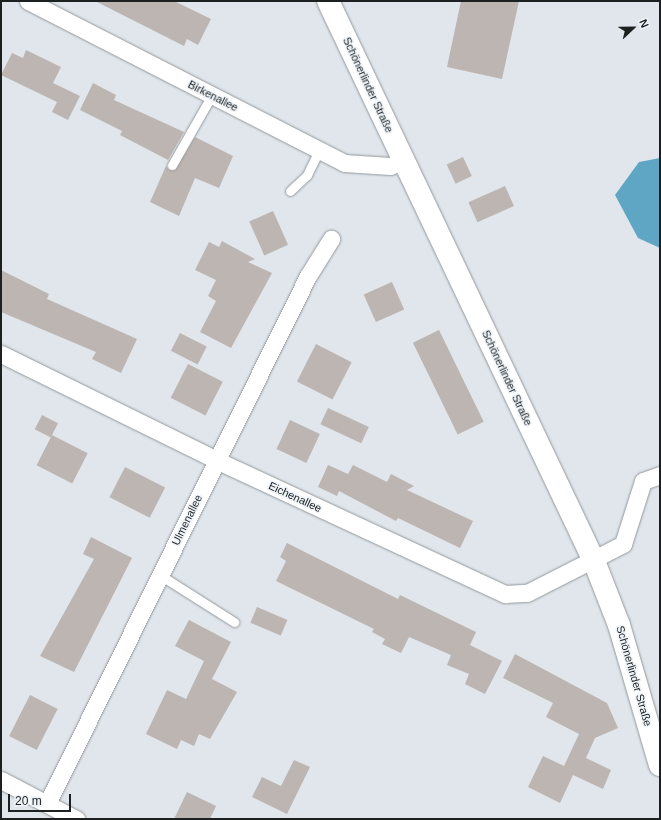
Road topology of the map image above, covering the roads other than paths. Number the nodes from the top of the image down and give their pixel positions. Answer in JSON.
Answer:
{"nodes":[{"id":1,"x":28,"y":1,"type":"edge"},
{"id":2,"x":328,"y":1,"type":"edge"},
{"id":3,"x":212,"y":95,"type":"junction"},
{"id":4,"x":318,"y":150,"type":"junction"},
{"id":5,"x":404,"y":161,"type":"junction"},
{"id":6,"x":172,"y":165,"type":"dead end"},
{"id":7,"x":290,"y":191,"type":"dead end"},
{"id":8,"x":331,"y":239,"type":"dead end"},
{"id":9,"x":1,"y":354,"type":"edge"},
{"id":10,"x":216,"y":460,"type":"junction"},
{"id":11,"x":660,"y":475,"type":"edge"},
{"id":12,"x":594,"y":561,"type":"junction"},
{"id":13,"x":160,"y":575,"type":"junction"},
{"id":14,"x":234,"y":622,"type":"dead end"},
{"id":15,"x":660,"y":765,"type":"edge"},
{"id":16,"x":1,"y":780,"type":"edge"},
{"id":17,"x":47,"y":804,"type":"junction"},
{"id":18,"x":76,"y":819,"type":"edge"}],
"edges":[{"from":1,"to":3,"type":"street","name":"Birkenallee"},
{"from":2,"to":5,"type":"street","name":"Schönerlinder Straße"},
{"from":3,"to":4,"type":"street","name":"Birkenallee"},
{"from":3,"to":6,"type":"lane"},
{"from":4,"to":5,"type":"street","name":"Birkenallee"},
{"from":4,"to":7,"type":"lane"},
{"from":5,"to":12,"type":"street","name":"Schönerlinder Straße"},
{"from":8,"to":10,"type":"street","name":"Ulmenallee"},
{"from":9,"to":10,"type":"street","name":"Eichenallee"},
{"from":10,"to":12,"type":"street","name":"Eichenallee"},
{"from":10,"to":13,"type":"street","name":"Ulmenallee"},
{"from":11,"to":12,"type":"street","name":"Eichenallee"},
{"from":12,"to":15,"type":"street","name":"Schönerlinder Straße"},
{"from":13,"to":14,"type":"lane"},
{"from":13,"to":17,"type":"street","name":"Ulmenallee"},
{"from":16,"to":17,"type":"street"},
{"from":17,"to":18,"type":"street"}]}
